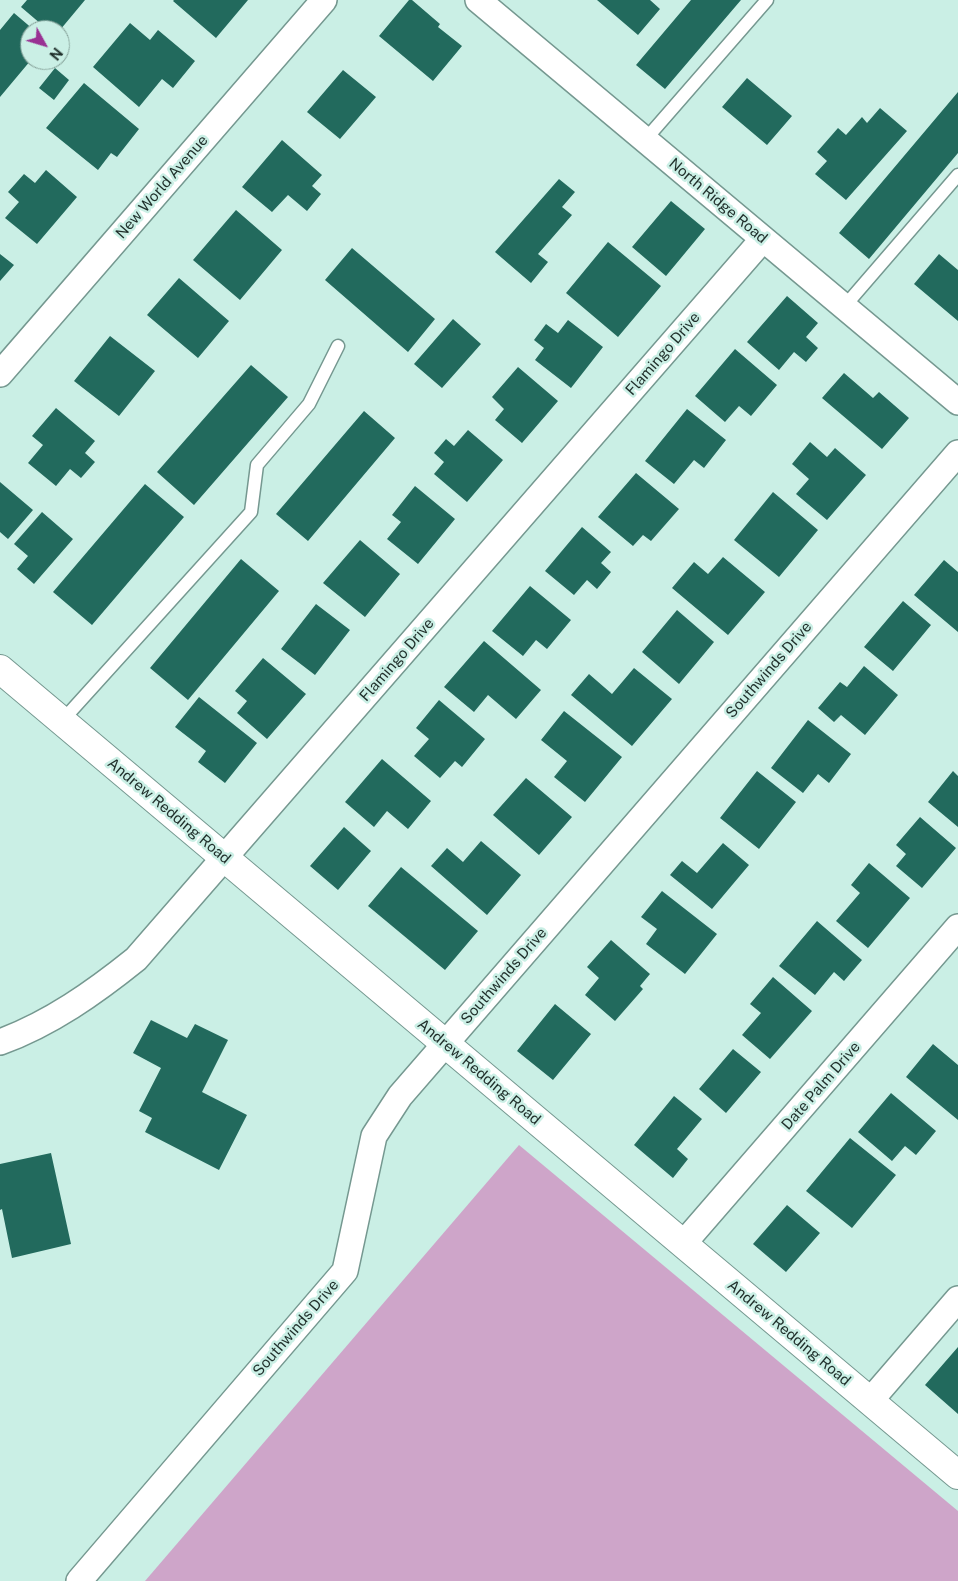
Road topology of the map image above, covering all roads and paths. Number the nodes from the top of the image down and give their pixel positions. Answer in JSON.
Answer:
{"nodes":[{"id":1,"x":324,"y":0,"type":"edge"},
{"id":2,"x":767,"y":0,"type":"edge"},
{"id":3,"x":491,"y":4,"type":"edge"},
{"id":4,"x":645,"y":140,"type":"junction"},
{"id":5,"x":958,"y":175,"type":"edge"},
{"id":6,"x":763,"y":239,"type":"junction"},
{"id":7,"x":844,"y":306,"type":"junction"},
{"id":8,"x":338,"y":346,"type":"dead end"},
{"id":9,"x":0,"y":374,"type":"edge"},
{"id":10,"x":958,"y":402,"type":"edge"},
{"id":11,"x":958,"y":453,"type":"edge"},
{"id":12,"x":0,"y":669,"type":"edge"},
{"id":13,"x":62,"y":721,"type":"junction"},
{"id":14,"x":225,"y":858,"type":"junction"},
{"id":15,"x":958,"y":927,"type":"edge"},
{"id":16,"x":0,"y":1042,"type":"edge"},
{"id":17,"x":445,"y":1044,"type":"junction"},
{"id":18,"x":683,"y":1244,"type":"junction"},
{"id":19,"x":958,"y":1299,"type":"edge"},
{"id":20,"x":870,"y":1401,"type":"junction"},
{"id":21,"x":958,"y":1475,"type":"edge"},
{"id":22,"x":79,"y":1581,"type":"edge"}],
"edges":[{"from":1,"to":9,"type":"street","name":"New World Avenue"},
{"from":2,"to":4,"type":"lane"},
{"from":3,"to":4,"type":"street","name":"North Ridge Road"},
{"from":4,"to":6,"type":"street","name":"North Ridge Road"},
{"from":5,"to":7,"type":"lane"},
{"from":6,"to":7,"type":"street","name":"North Ridge Road"},
{"from":6,"to":14,"type":"street","name":"Flamingo Drive"},
{"from":7,"to":10,"type":"street","name":"North Ridge Road"},
{"from":8,"to":13,"type":"lane"},
{"from":11,"to":17,"type":"street","name":"Southwinds Drive"},
{"from":12,"to":13,"type":"street","name":"Andrew Redding Road"},
{"from":13,"to":14,"type":"street","name":"Andrew Redding Road"},
{"from":14,"to":16,"type":"street","name":"Flamingo Drive"},
{"from":14,"to":17,"type":"street","name":"Andrew Redding Road"},
{"from":15,"to":18,"type":"street","name":"Date Palm Drive"},
{"from":17,"to":18,"type":"street","name":"Andrew Redding Road"},
{"from":17,"to":22,"type":"street","name":"Southwinds Drive"},
{"from":18,"to":20,"type":"street","name":"Andrew Redding Road"},
{"from":19,"to":20,"type":"street"},
{"from":20,"to":21,"type":"street","name":"Andrew Redding Road"}]}
